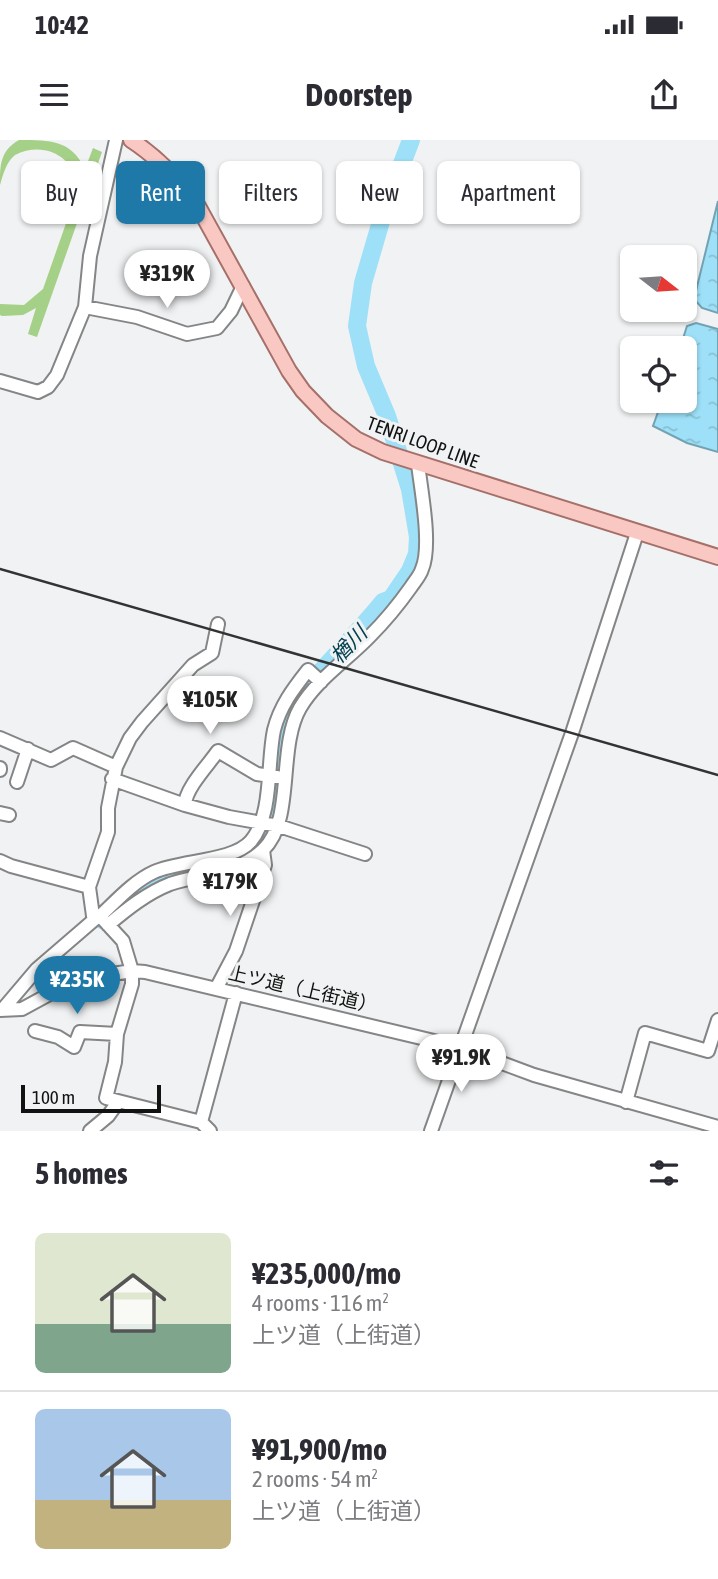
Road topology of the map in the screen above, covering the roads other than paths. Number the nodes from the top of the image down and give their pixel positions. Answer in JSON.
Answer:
{"nodes":[{"id":1,"x":116,"y":140,"type":"edge"},
{"id":2,"x":131,"y":140,"type":"edge"},
{"id":3,"x":243,"y":286,"type":"junction"},
{"id":4,"x":85,"y":307,"type":"junction"},
{"id":5,"x":0,"y":381,"type":"edge"},
{"id":6,"x":415,"y":463,"type":"junction"},
{"id":7,"x":637,"y":533,"type":"junction"},
{"id":8,"x":718,"y":557,"type":"edge"},
{"id":9,"x":218,"y":624,"type":"dead end"},
{"id":10,"x":321,"y":682,"type":"junction"},
{"id":11,"x":0,"y":738,"type":"edge"},
{"id":12,"x":28,"y":749,"type":"junction"},
{"id":13,"x":114,"y":773,"type":"junction"},
{"id":14,"x":269,"y":776,"type":"junction"},
{"id":15,"x":284,"y":777,"type":"junction"},
{"id":16,"x":17,"y":782,"type":"dead end"},
{"id":17,"x":185,"y":805,"type":"junction"},
{"id":18,"x":269,"y":825,"type":"junction"},
{"id":19,"x":263,"y":850,"type":"junction"},
{"id":20,"x":365,"y":854,"type":"dead end"},
{"id":21,"x":0,"y":861,"type":"edge"},
{"id":22,"x":89,"y":887,"type":"junction"},
{"id":23,"x":102,"y":920,"type":"junction"},
{"id":24,"x":132,"y":971,"type":"junction"},
{"id":25,"x":216,"y":989,"type":"junction"},
{"id":26,"x":236,"y":993,"type":"junction"},
{"id":27,"x":1,"y":1010,"type":"edge"},
{"id":28,"x":718,"y":1020,"type":"edge"},
{"id":29,"x":35,"y":1031,"type":"dead end"},
{"id":30,"x":117,"y":1034,"type":"junction"},
{"id":31,"x":459,"y":1047,"type":"junction"},
{"id":32,"x":118,"y":1102,"type":"junction"},
{"id":33,"x":626,"y":1102,"type":"junction"},
{"id":34,"x":205,"y":1127,"type":"edge"},
{"id":35,"x":718,"y":1127,"type":"edge"},
{"id":36,"x":90,"y":1131,"type":"edge"},
{"id":37,"x":431,"y":1131,"type":"edge"}],
"edges":[{"from":1,"to":4,"type":"street"},
{"from":2,"to":3,"type":"main road","name":"TENRI LOOP LINE"},
{"from":3,"to":4,"type":"street"},
{"from":3,"to":6,"type":"main road","name":"TENRI LOOP LINE"},
{"from":4,"to":5,"type":"street"},
{"from":6,"to":7,"type":"main road","name":"TENRI LOOP LINE"},
{"from":6,"to":10,"type":"street"},
{"from":7,"to":8,"type":"main road","name":"TENRI LOOP LINE"},
{"from":7,"to":31,"type":"street"},
{"from":9,"to":13,"type":"street"},
{"from":10,"to":14,"type":"street"},
{"from":10,"to":15,"type":"street"},
{"from":11,"to":12,"type":"street"},
{"from":12,"to":13,"type":"street"},
{"from":12,"to":16,"type":"street"},
{"from":13,"to":17,"type":"street"},
{"from":13,"to":22,"type":"street"},
{"from":14,"to":15,"type":"street"},
{"from":14,"to":17,"type":"street"},
{"from":14,"to":18,"type":"street"},
{"from":15,"to":18,"type":"street"},
{"from":17,"to":18,"type":"street"},
{"from":18,"to":19,"type":"street"},
{"from":18,"to":20,"type":"street"},
{"from":18,"to":23,"type":"street"},
{"from":19,"to":23,"type":"street"},
{"from":19,"to":25,"type":"street"},
{"from":21,"to":22,"type":"street"},
{"from":22,"to":23,"type":"street"},
{"from":23,"to":24,"type":"street"},
{"from":23,"to":27,"type":"street"},
{"from":24,"to":25,"type":"street","name":"上ツ道（上街道）"},
{"from":24,"to":27,"type":"street","name":"上ツ道（上街道）"},
{"from":24,"to":30,"type":"street"},
{"from":25,"to":26,"type":"street","name":"上ツ道（上街道）"},
{"from":26,"to":31,"type":"street","name":"上ツ道（上街道）"},
{"from":26,"to":34,"type":"street"},
{"from":28,"to":33,"type":"street"},
{"from":29,"to":30,"type":"street"},
{"from":30,"to":32,"type":"street"},
{"from":31,"to":33,"type":"street","name":"上ツ道（上街道）"},
{"from":31,"to":37,"type":"street"},
{"from":32,"to":34,"type":"street"},
{"from":32,"to":36,"type":"street"},
{"from":33,"to":35,"type":"street","name":"上ツ道（上街道）"}]}
